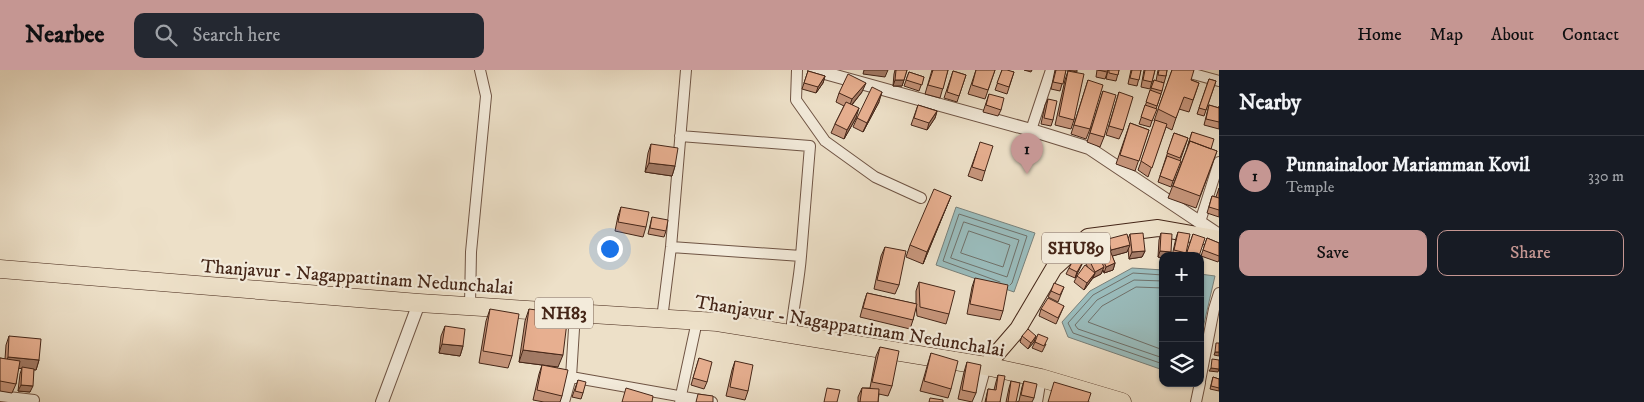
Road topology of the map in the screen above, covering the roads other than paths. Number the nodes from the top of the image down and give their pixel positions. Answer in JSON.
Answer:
{"nodes":[{"id":1,"x":480,"y":70,"type":"edge"},
{"id":2,"x":686,"y":70,"type":"edge"},
{"id":3,"x":797,"y":70,"type":"edge"},
{"id":4,"x":814,"y":70,"type":"edge"},
{"id":5,"x":1051,"y":70,"type":"edge"},
{"id":6,"x":1179,"y":70,"type":"edge"},
{"id":7,"x":1219,"y":80,"type":"edge"},
{"id":8,"x":1030,"y":130,"type":"junction"},
{"id":9,"x":680,"y":136,"type":"junction"},
{"id":10,"x":1219,"y":162,"type":"edge"},
{"id":11,"x":921,"y":198,"type":"dead end"},
{"id":12,"x":1200,"y":222,"type":"junction"},
{"id":13,"x":1219,"y":237,"type":"edge"},
{"id":14,"x":671,"y":247,"type":"junction"},
{"id":15,"x":801,"y":256,"type":"junction"},
{"id":16,"x":0,"y":268,"type":"edge"},
{"id":17,"x":1219,"y":292,"type":"edge"},
{"id":18,"x":419,"y":303,"type":"junction"},
{"id":19,"x":470,"y":306,"type":"junction"},
{"id":20,"x":575,"y":313,"type":"junction"},
{"id":21,"x":662,"y":319,"type":"junction"},
{"id":22,"x":697,"y":321,"type":"junction"},
{"id":23,"x":791,"y":334,"type":"junction"},
{"id":24,"x":1204,"y":363,"type":"edge"},
{"id":25,"x":986,"y":366,"type":"junction"},
{"id":26,"x":571,"y":377,"type":"junction"},
{"id":27,"x":1041,"y":378,"type":"junction"},
{"id":28,"x":1199,"y":387,"type":"edge"},
{"id":29,"x":0,"y":396,"type":"edge"},
{"id":30,"x":680,"y":399,"type":"edge"},
{"id":31,"x":34,"y":400,"type":"dead end"},
{"id":32,"x":382,"y":402,"type":"edge"},
{"id":33,"x":564,"y":402,"type":"edge"},
{"id":34,"x":712,"y":402,"type":"edge"},
{"id":35,"x":976,"y":402,"type":"edge"},
{"id":36,"x":1037,"y":402,"type":"edge"},
{"id":37,"x":1122,"y":402,"type":"edge"},
{"id":38,"x":1196,"y":402,"type":"edge"}],
"edges":[{"from":1,"to":19,"type":"street"},
{"from":2,"to":9,"type":"street"},
{"from":3,"to":11,"type":"street"},
{"from":4,"to":8,"type":"street"},
{"from":5,"to":8,"type":"street"},
{"from":6,"to":7,"type":"street"},
{"from":8,"to":12,"type":"street"},
{"from":9,"to":14,"type":"street"},
{"from":9,"to":15,"type":"street"},
{"from":10,"to":12,"type":"street"},
{"from":12,"to":13,"type":"street"},
{"from":13,"to":25,"type":"main road","number":"SHU89"},
{"from":14,"to":15,"type":"street"},
{"from":14,"to":21,"type":"street"},
{"from":15,"to":23,"type":"street"},
{"from":16,"to":18,"type":"highway","name":"Thanjavur - Nagappattinam Nedunchalai","number":"NH83"},
{"from":17,"to":24,"type":"street"},
{"from":18,"to":19,"type":"highway","name":"Thanjavur - Nagappattinam Nedunchalai","number":"NH83"},
{"from":18,"to":32,"type":"street"},
{"from":19,"to":20,"type":"highway","name":"Thanjavur - Nagappattinam Nedunchalai","number":"NH83"},
{"from":20,"to":21,"type":"highway","name":"Thanjavur - Nagappattinam Nedunchalai","number":"NH83"},
{"from":20,"to":26,"type":"street"},
{"from":21,"to":22,"type":"highway","name":"Thanjavur - Nagappattinam Nedunchalai","number":"NH83"},
{"from":22,"to":23,"type":"highway","name":"Thanjavur - Nagappattinam Nedunchalai","number":"NH83"},
{"from":22,"to":30,"type":"street"},
{"from":23,"to":25,"type":"highway","name":"Thanjavur - Nagappattinam Nedunchalai","number":"NH83"},
{"from":25,"to":27,"type":"highway","name":"Thanjavur - Nagappattinam Nedunchalai","number":"NH83"},
{"from":25,"to":35,"type":"street"},
{"from":26,"to":30,"type":"street"},
{"from":26,"to":33,"type":"street"},
{"from":27,"to":36,"type":"street"},
{"from":27,"to":37,"type":"highway","name":"Thanjavur - Nagappattinam Nedunchalai","number":"NH83"},
{"from":28,"to":38,"type":"street"},
{"from":29,"to":31,"type":"street"},
{"from":30,"to":34,"type":"street"}]}
